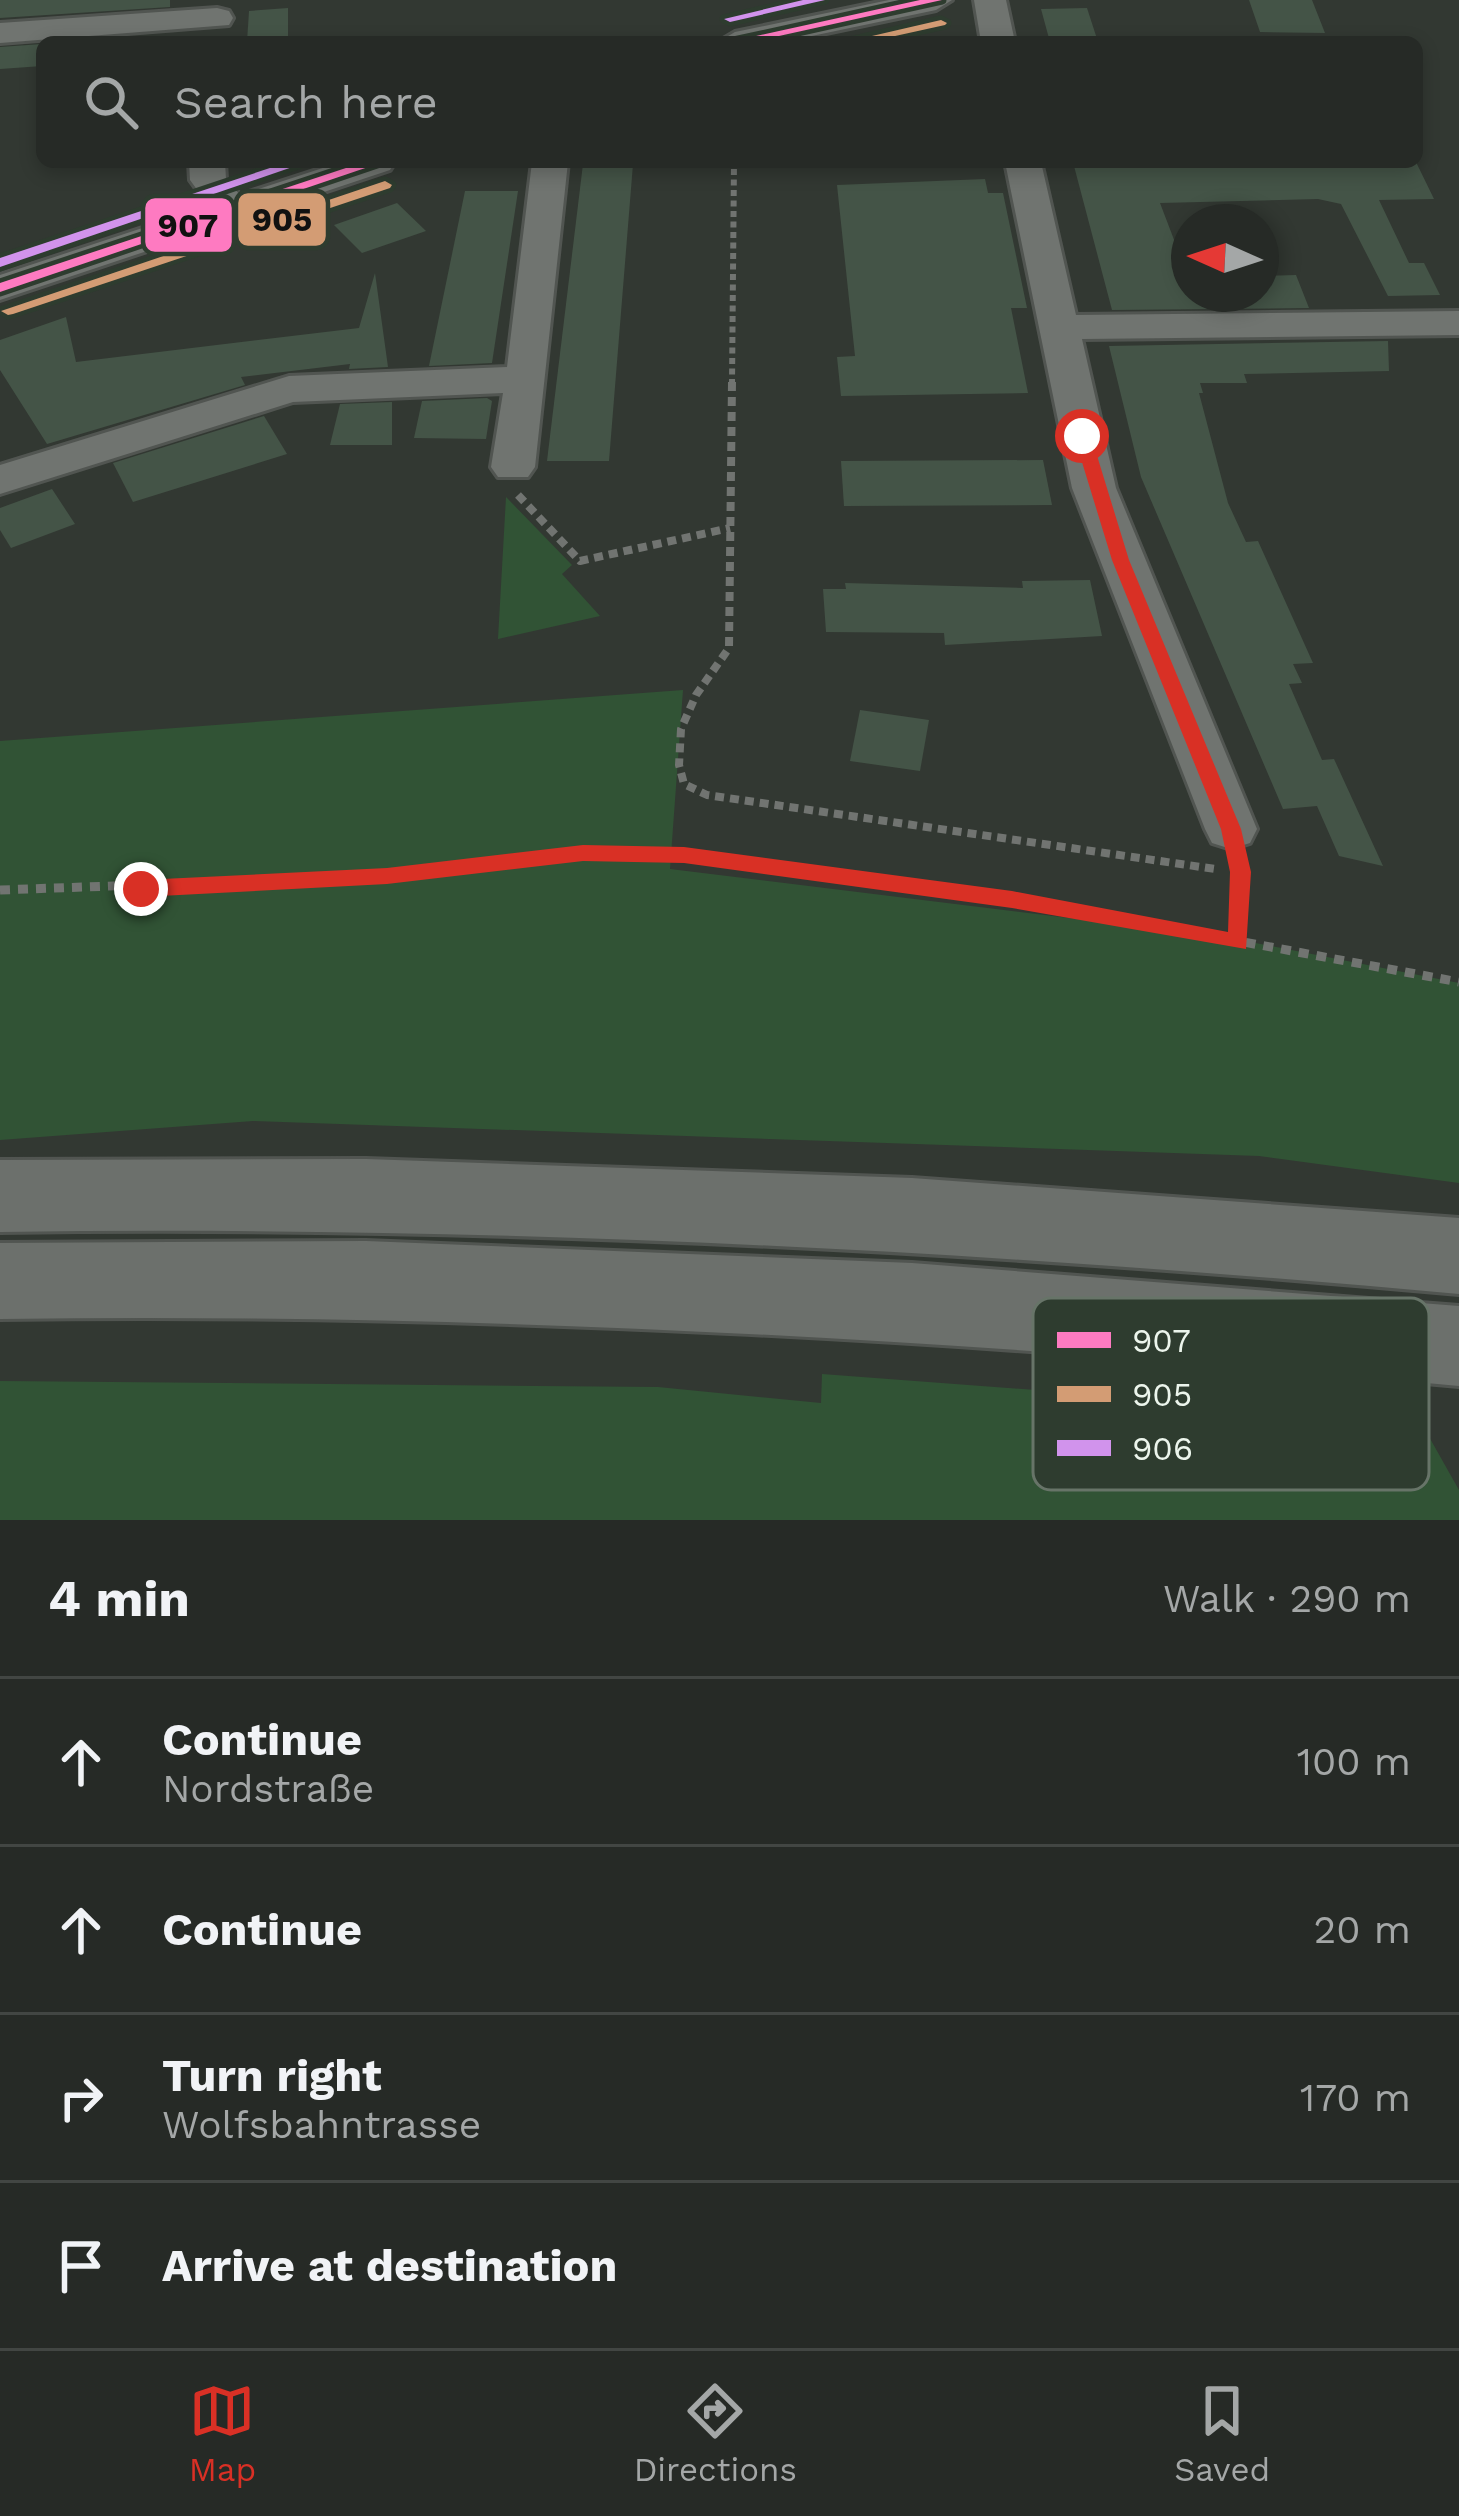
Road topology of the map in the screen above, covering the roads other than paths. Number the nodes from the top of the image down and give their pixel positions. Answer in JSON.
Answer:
{"nodes":[{"id":1,"x":936,"y":0,"type":"edge"},
{"id":2,"x":990,"y":0,"type":"edge"},
{"id":3,"x":216,"y":20,"type":"edge"},
{"id":4,"x":0,"y":33,"type":"edge"},
{"id":5,"x":763,"y":36,"type":"edge"},
{"id":6,"x":997,"y":36,"type":"edge"},
{"id":7,"x":207,"y":168,"type":"edge"},
{"id":8,"x":359,"y":168,"type":"edge"},
{"id":9,"x":549,"y":168,"type":"edge"},
{"id":10,"x":1024,"y":168,"type":"edge"},
{"id":11,"x":232,"y":210,"type":"junction"},
{"id":12,"x":0,"y":287,"type":"edge"},
{"id":13,"x":1459,"y":322,"type":"edge"},
{"id":14,"x":1056,"y":327,"type":"junction"},
{"id":15,"x":526,"y":379,"type":"junction"},
{"id":16,"x":513,"y":467,"type":"road end"},
{"id":17,"x":0,"y":481,"type":"edge"},
{"id":18,"x":1231,"y":829,"type":"road end"},
{"id":19,"x":0,"y":1196,"type":"edge"},
{"id":20,"x":1459,"y":1256,"type":"edge"},
{"id":21,"x":0,"y":1281,"type":"edge"},
{"id":22,"x":1033,"y":1308,"type":"edge"},
{"id":23,"x":1429,"y":1343,"type":"edge"},
{"id":24,"x":1459,"y":1346,"type":"edge"}],
"edges":[{"from":1,"to":5,"type":"street"},
{"from":2,"to":6,"type":"street"},
{"from":3,"to":4,"type":"street"},
{"from":7,"to":11,"type":"street"},
{"from":8,"to":11,"type":"street"},
{"from":9,"to":15,"type":"street"},
{"from":10,"to":14,"type":"street"},
{"from":11,"to":12,"type":"street"},
{"from":13,"to":14,"type":"street"},
{"from":14,"to":18,"type":"street"},
{"from":15,"to":16,"type":"street"},
{"from":15,"to":17,"type":"street"},
{"from":19,"to":20,"type":"highway"},
{"from":21,"to":22,"type":"highway"},
{"from":23,"to":24,"type":"highway"}]}
